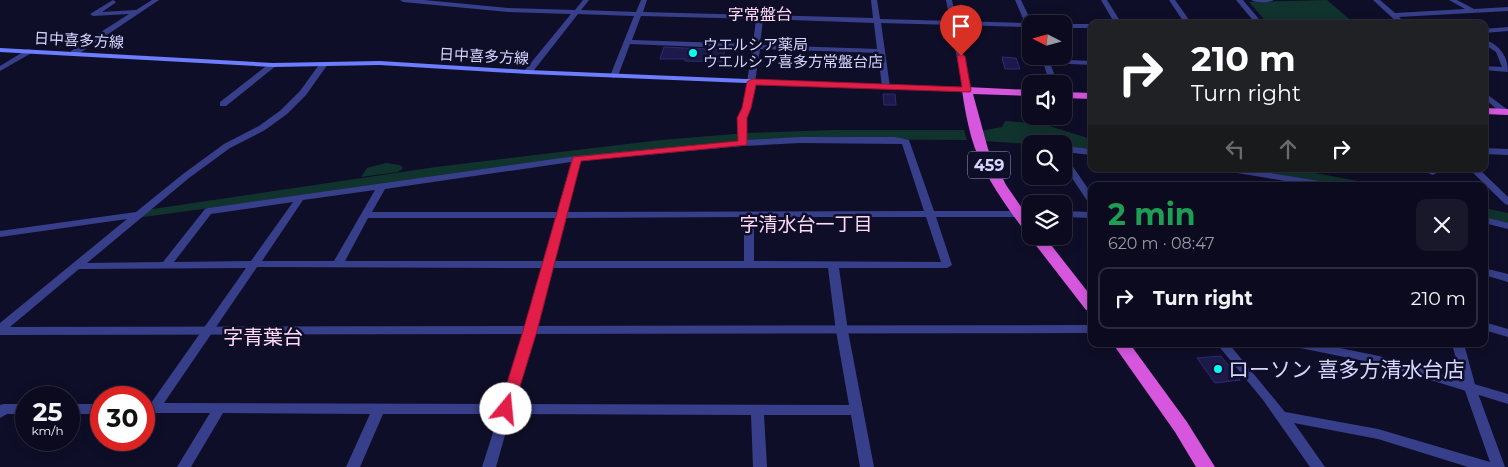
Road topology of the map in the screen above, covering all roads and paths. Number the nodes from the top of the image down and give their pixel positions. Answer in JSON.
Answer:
{"nodes":[{"id":1,"x":156,"y":0,"type":"edge"},
{"id":2,"x":403,"y":0,"type":"edge"},
{"id":3,"x":586,"y":0,"type":"edge"},
{"id":4,"x":644,"y":0,"type":"edge"},
{"id":5,"x":874,"y":0,"type":"edge"},
{"id":6,"x":949,"y":0,"type":"edge"},
{"id":7,"x":1018,"y":0,"type":"edge"},
{"id":8,"x":1104,"y":0,"type":"edge"},
{"id":9,"x":1172,"y":0,"type":"edge"},
{"id":10,"x":1239,"y":0,"type":"edge"},
{"id":11,"x":1254,"y":0,"type":"edge"},
{"id":12,"x":1271,"y":0,"type":"edge"},
{"id":13,"x":1376,"y":0,"type":"edge"},
{"id":14,"x":1452,"y":0,"type":"edge"},
{"id":15,"x":113,"y":2,"type":"dead end"},
{"id":16,"x":1508,"y":9,"type":"edge"},
{"id":17,"x":1473,"y":11,"type":"junction"},
{"id":18,"x":138,"y":12,"type":"junction"},
{"id":19,"x":576,"y":12,"type":"junction"},
{"id":20,"x":638,"y":13,"type":"junction"},
{"id":21,"x":1025,"y":15,"type":"edge"},
{"id":22,"x":1394,"y":15,"type":"junction"},
{"id":23,"x":760,"y":17,"type":"junction"},
{"id":24,"x":1116,"y":20,"type":"edge"},
{"id":25,"x":1186,"y":20,"type":"edge"},
{"id":26,"x":1256,"y":20,"type":"edge"},
{"id":27,"x":1400,"y":20,"type":"edge"},
{"id":28,"x":877,"y":21,"type":"junction"},
{"id":29,"x":955,"y":22,"type":"junction"},
{"id":30,"x":1022,"y":26,"type":"edge"},
{"id":31,"x":1072,"y":26,"type":"edge"},
{"id":32,"x":1088,"y":26,"type":"edge"},
{"id":33,"x":1508,"y":30,"type":"edge"},
{"id":34,"x":1488,"y":31,"type":"edge"},
{"id":35,"x":628,"y":42,"type":"junction"},
{"id":36,"x":1488,"y":44,"type":"edge"},
{"id":37,"x":756,"y":46,"type":"junction"},
{"id":38,"x":1,"y":51,"type":"edge"},
{"id":39,"x":31,"y":51,"type":"junction"},
{"id":40,"x":880,"y":51,"type":"junction"},
{"id":41,"x":1499,"y":51,"type":"junction"},
{"id":42,"x":1508,"y":51,"type":"edge"},
{"id":43,"x":74,"y":53,"type":"junction"},
{"id":44,"x":1072,"y":61,"type":"edge"},
{"id":45,"x":1088,"y":63,"type":"edge"},
{"id":46,"x":324,"y":64,"type":"junction"},
{"id":47,"x":273,"y":65,"type":"junction"},
{"id":48,"x":1488,"y":68,"type":"edge"},
{"id":49,"x":0,"y":69,"type":"edge"},
{"id":50,"x":1507,"y":70,"type":"edge"},
{"id":51,"x":528,"y":72,"type":"junction"},
{"id":52,"x":614,"y":76,"type":"junction"},
{"id":53,"x":752,"y":82,"type":"junction"},
{"id":54,"x":886,"y":87,"type":"junction"},
{"id":55,"x":967,"y":90,"type":"junction"},
{"id":56,"x":1022,"y":93,"type":"edge"},
{"id":57,"x":1072,"y":95,"type":"edge"},
{"id":58,"x":1088,"y":96,"type":"edge"},
{"id":59,"x":1488,"y":97,"type":"edge"},
{"id":60,"x":223,"y":104,"type":"dead end"},
{"id":61,"x":1488,"y":111,"type":"edge"},
{"id":62,"x":1506,"y":112,"type":"edge"},
{"id":63,"x":743,"y":143,"type":"junction"},
{"id":64,"x":1072,"y":150,"type":"edge"},
{"id":65,"x":1488,"y":151,"type":"edge"},
{"id":66,"x":1088,"y":152,"type":"edge"},
{"id":67,"x":1508,"y":152,"type":"edge"},
{"id":68,"x":576,"y":159,"type":"junction"},
{"id":69,"x":1072,"y":172,"type":"edge"},
{"id":70,"x":1249,"y":172,"type":"edge"},
{"id":71,"x":1477,"y":172,"type":"edge"},
{"id":72,"x":1307,"y":182,"type":"edge"},
{"id":73,"x":1487,"y":182,"type":"edge"},
{"id":74,"x":1488,"y":183,"type":"edge"},
{"id":75,"x":382,"y":186,"type":"junction"},
{"id":76,"x":1088,"y":196,"type":"edge"},
{"id":77,"x":301,"y":197,"type":"junction"},
{"id":78,"x":1508,"y":202,"type":"edge"},
{"id":79,"x":1022,"y":211,"type":"edge"},
{"id":80,"x":749,"y":214,"type":"junction"},
{"id":81,"x":1022,"y":214,"type":"edge"},
{"id":82,"x":1072,"y":214,"type":"edge"},
{"id":83,"x":1088,"y":214,"type":"edge"},
{"id":84,"x":137,"y":215,"type":"junction"},
{"id":85,"x":365,"y":215,"type":"junction"},
{"id":86,"x":562,"y":215,"type":"junction"},
{"id":87,"x":930,"y":215,"type":"junction"},
{"id":88,"x":1488,"y":221,"type":"edge"},
{"id":89,"x":1508,"y":226,"type":"edge"},
{"id":90,"x":0,"y":234,"type":"edge"},
{"id":91,"x":1043,"y":245,"type":"edge"},
{"id":92,"x":255,"y":264,"type":"junction"},
{"id":93,"x":337,"y":264,"type":"junction"},
{"id":94,"x":748,"y":264,"type":"junction"},
{"id":95,"x":833,"y":265,"type":"junction"},
{"id":96,"x":75,"y":266,"type":"junction"},
{"id":97,"x":165,"y":266,"type":"junction"},
{"id":98,"x":548,"y":266,"type":"junction"},
{"id":99,"x":1488,"y":273,"type":"edge"},
{"id":100,"x":1508,"y":278,"type":"edge"},
{"id":101,"x":1088,"y":302,"type":"edge"},
{"id":102,"x":1488,"y":327,"type":"edge"},
{"id":103,"x":1088,"y":329,"type":"edge"},
{"id":104,"x":0,"y":330,"type":"edge"},
{"id":105,"x":209,"y":330,"type":"junction"},
{"id":106,"x":530,"y":331,"type":"junction"},
{"id":107,"x":842,"y":331,"type":"junction"},
{"id":108,"x":1508,"y":333,"type":"edge"},
{"id":109,"x":1123,"y":347,"type":"edge"},
{"id":110,"x":1226,"y":347,"type":"edge"},
{"id":111,"x":1315,"y":347,"type":"edge"},
{"id":112,"x":1459,"y":347,"type":"edge"},
{"id":113,"x":1470,"y":388,"type":"junction"},
{"id":114,"x":1508,"y":399,"type":"edge"},
{"id":115,"x":155,"y":400,"type":"edge"},
{"id":116,"x":155,"y":408,"type":"edge"},
{"id":117,"x":220,"y":408,"type":"junction"},
{"id":118,"x":379,"y":408,"type":"junction"},
{"id":119,"x":15,"y":409,"type":"edge"},
{"id":120,"x":506,"y":409,"type":"junction"},
{"id":121,"x":757,"y":410,"type":"junction"},
{"id":122,"x":856,"y":410,"type":"junction"},
{"id":123,"x":0,"y":412,"type":"edge"},
{"id":124,"x":1281,"y":416,"type":"junction"},
{"id":125,"x":184,"y":467,"type":"edge"},
{"id":126,"x":353,"y":467,"type":"edge"},
{"id":127,"x":489,"y":467,"type":"edge"},
{"id":128,"x":760,"y":467,"type":"edge"},
{"id":129,"x":867,"y":467,"type":"edge"},
{"id":130,"x":1206,"y":467,"type":"edge"},
{"id":131,"x":1318,"y":467,"type":"edge"},
{"id":132,"x":1487,"y":467,"type":"edge"},
{"id":133,"x":1498,"y":467,"type":"edge"}],
"edges":[{"from":1,"to":18,"type":"street"},
{"from":2,"to":19,"type":"street"},
{"from":3,"to":19,"type":"street"},
{"from":4,"to":20,"type":"street"},
{"from":5,"to":28,"type":"street"},
{"from":6,"to":29,"type":"street"},
{"from":7,"to":21,"type":"street"},
{"from":8,"to":24,"type":"street"},
{"from":9,"to":25,"type":"street"},
{"from":10,"to":26,"type":"street"},
{"from":11,"to":12,"type":"street"},
{"from":13,"to":22,"type":"street"},
{"from":14,"to":17,"type":"street"},
{"from":15,"to":18,"type":"street"},
{"from":16,"to":17,"type":"street"},
{"from":17,"to":22,"type":"street"},
{"from":18,"to":43,"type":"street"},
{"from":19,"to":20,"type":"street"},
{"from":19,"to":51,"type":"street"},
{"from":20,"to":23,"type":"street"},
{"from":20,"to":35,"type":"street"},
{"from":22,"to":27,"type":"street"},
{"from":23,"to":28,"type":"street"},
{"from":23,"to":37,"type":"street"},
{"from":28,"to":29,"type":"street"},
{"from":28,"to":40,"type":"street"},
{"from":29,"to":30,"type":"street"},
{"from":29,"to":55,"type":"street"},
{"from":31,"to":32,"type":"street"},
{"from":33,"to":34,"type":"street"},
{"from":35,"to":37,"type":"street"},
{"from":35,"to":52,"type":"street"},
{"from":36,"to":41,"type":"street"},
{"from":37,"to":40,"type":"street"},
{"from":37,"to":53,"type":"street"},
{"from":38,"to":39,"type":"main road","name":"日中喜多方線"},
{"from":39,"to":43,"type":"main road","name":"日中喜多方線"},
{"from":39,"to":49,"type":"street"},
{"from":40,"to":54,"type":"street"},
{"from":41,"to":42,"type":"street"},
{"from":41,"to":50,"type":"street"},
{"from":43,"to":47,"type":"main road","name":"日中喜多方線"},
{"from":44,"to":45,"type":"street"},
{"from":46,"to":47,"type":"main road","name":"日中喜多方線"},
{"from":46,"to":51,"type":"main road","name":"日中喜多方線"},
{"from":46,"to":84,"type":"street"},
{"from":47,"to":60,"type":"street"},
{"from":48,"to":50,"type":"street"},
{"from":51,"to":52,"type":"main road","name":"日中喜多方線"},
{"from":52,"to":53,"type":"main road","name":"日中喜多方線"},
{"from":53,"to":54,"type":"main road","name":"日中喜多方線"},
{"from":53,"to":63,"type":"street"},
{"from":54,"to":55,"type":"main road","name":"日中喜多方線"},
{"from":55,"to":56,"type":"highway"},
{"from":55,"to":79,"type":"highway","number":"459"},
{"from":57,"to":58,"type":"highway"},
{"from":59,"to":62,"type":"street"},
{"from":61,"to":62,"type":"highway"},
{"from":63,"to":68,"type":"street"},
{"from":63,"to":87,"type":"street"},
{"from":64,"to":66,"type":"street"},
{"from":65,"to":67,"type":"street"},
{"from":68,"to":75,"type":"street"},
{"from":68,"to":86,"type":"street"},
{"from":69,"to":76,"type":"street"},
{"from":70,"to":72,"type":"street"},
{"from":71,"to":73,"type":"street"},
{"from":74,"to":78,"type":"street"},
{"from":75,"to":77,"type":"street"},
{"from":75,"to":85,"type":"street"},
{"from":77,"to":92,"type":"street"},
{"from":77,"to":97,"type":"street"},
{"from":80,"to":86,"type":"street"},
{"from":80,"to":87,"type":"street"},
{"from":80,"to":94,"type":"street"},
{"from":81,"to":87,"type":"street"},
{"from":82,"to":83,"type":"street"},
{"from":84,"to":90,"type":"street"},
{"from":84,"to":96,"type":"street"},
{"from":85,"to":86,"type":"street"},
{"from":85,"to":93,"type":"street"},
{"from":86,"to":98,"type":"street"},
{"from":87,"to":95,"type":"street"},
{"from":88,"to":89,"type":"street"},
{"from":91,"to":101,"type":"highway"},
{"from":92,"to":93,"type":"street"},
{"from":92,"to":97,"type":"street"},
{"from":92,"to":105,"type":"street"},
{"from":93,"to":98,"type":"street"},
{"from":94,"to":95,"type":"street"},
{"from":94,"to":98,"type":"street"},
{"from":95,"to":107,"type":"street"},
{"from":96,"to":97,"type":"street"},
{"from":96,"to":104,"type":"street"},
{"from":98,"to":106,"type":"street"},
{"from":99,"to":100,"type":"street"},
{"from":102,"to":108,"type":"street"},
{"from":103,"to":107,"type":"street"},
{"from":104,"to":105,"type":"street"},
{"from":105,"to":106,"type":"street"},
{"from":105,"to":115,"type":"street"},
{"from":106,"to":107,"type":"street"},
{"from":106,"to":120,"type":"street"},
{"from":107,"to":122,"type":"street"},
{"from":109,"to":130,"type":"highway"},
{"from":110,"to":124,"type":"street"},
{"from":111,"to":113,"type":"street"},
{"from":112,"to":113,"type":"street"},
{"from":113,"to":114,"type":"street"},
{"from":113,"to":133,"type":"street"},
{"from":116,"to":117,"type":"street"},
{"from":117,"to":118,"type":"street"},
{"from":117,"to":125,"type":"street"},
{"from":118,"to":120,"type":"street"},
{"from":118,"to":126,"type":"street"},
{"from":119,"to":123,"type":"street"},
{"from":120,"to":121,"type":"street"},
{"from":120,"to":127,"type":"street"},
{"from":121,"to":122,"type":"street"},
{"from":121,"to":128,"type":"street"},
{"from":122,"to":129,"type":"street"},
{"from":124,"to":131,"type":"street"},
{"from":124,"to":132,"type":"street"}]}
